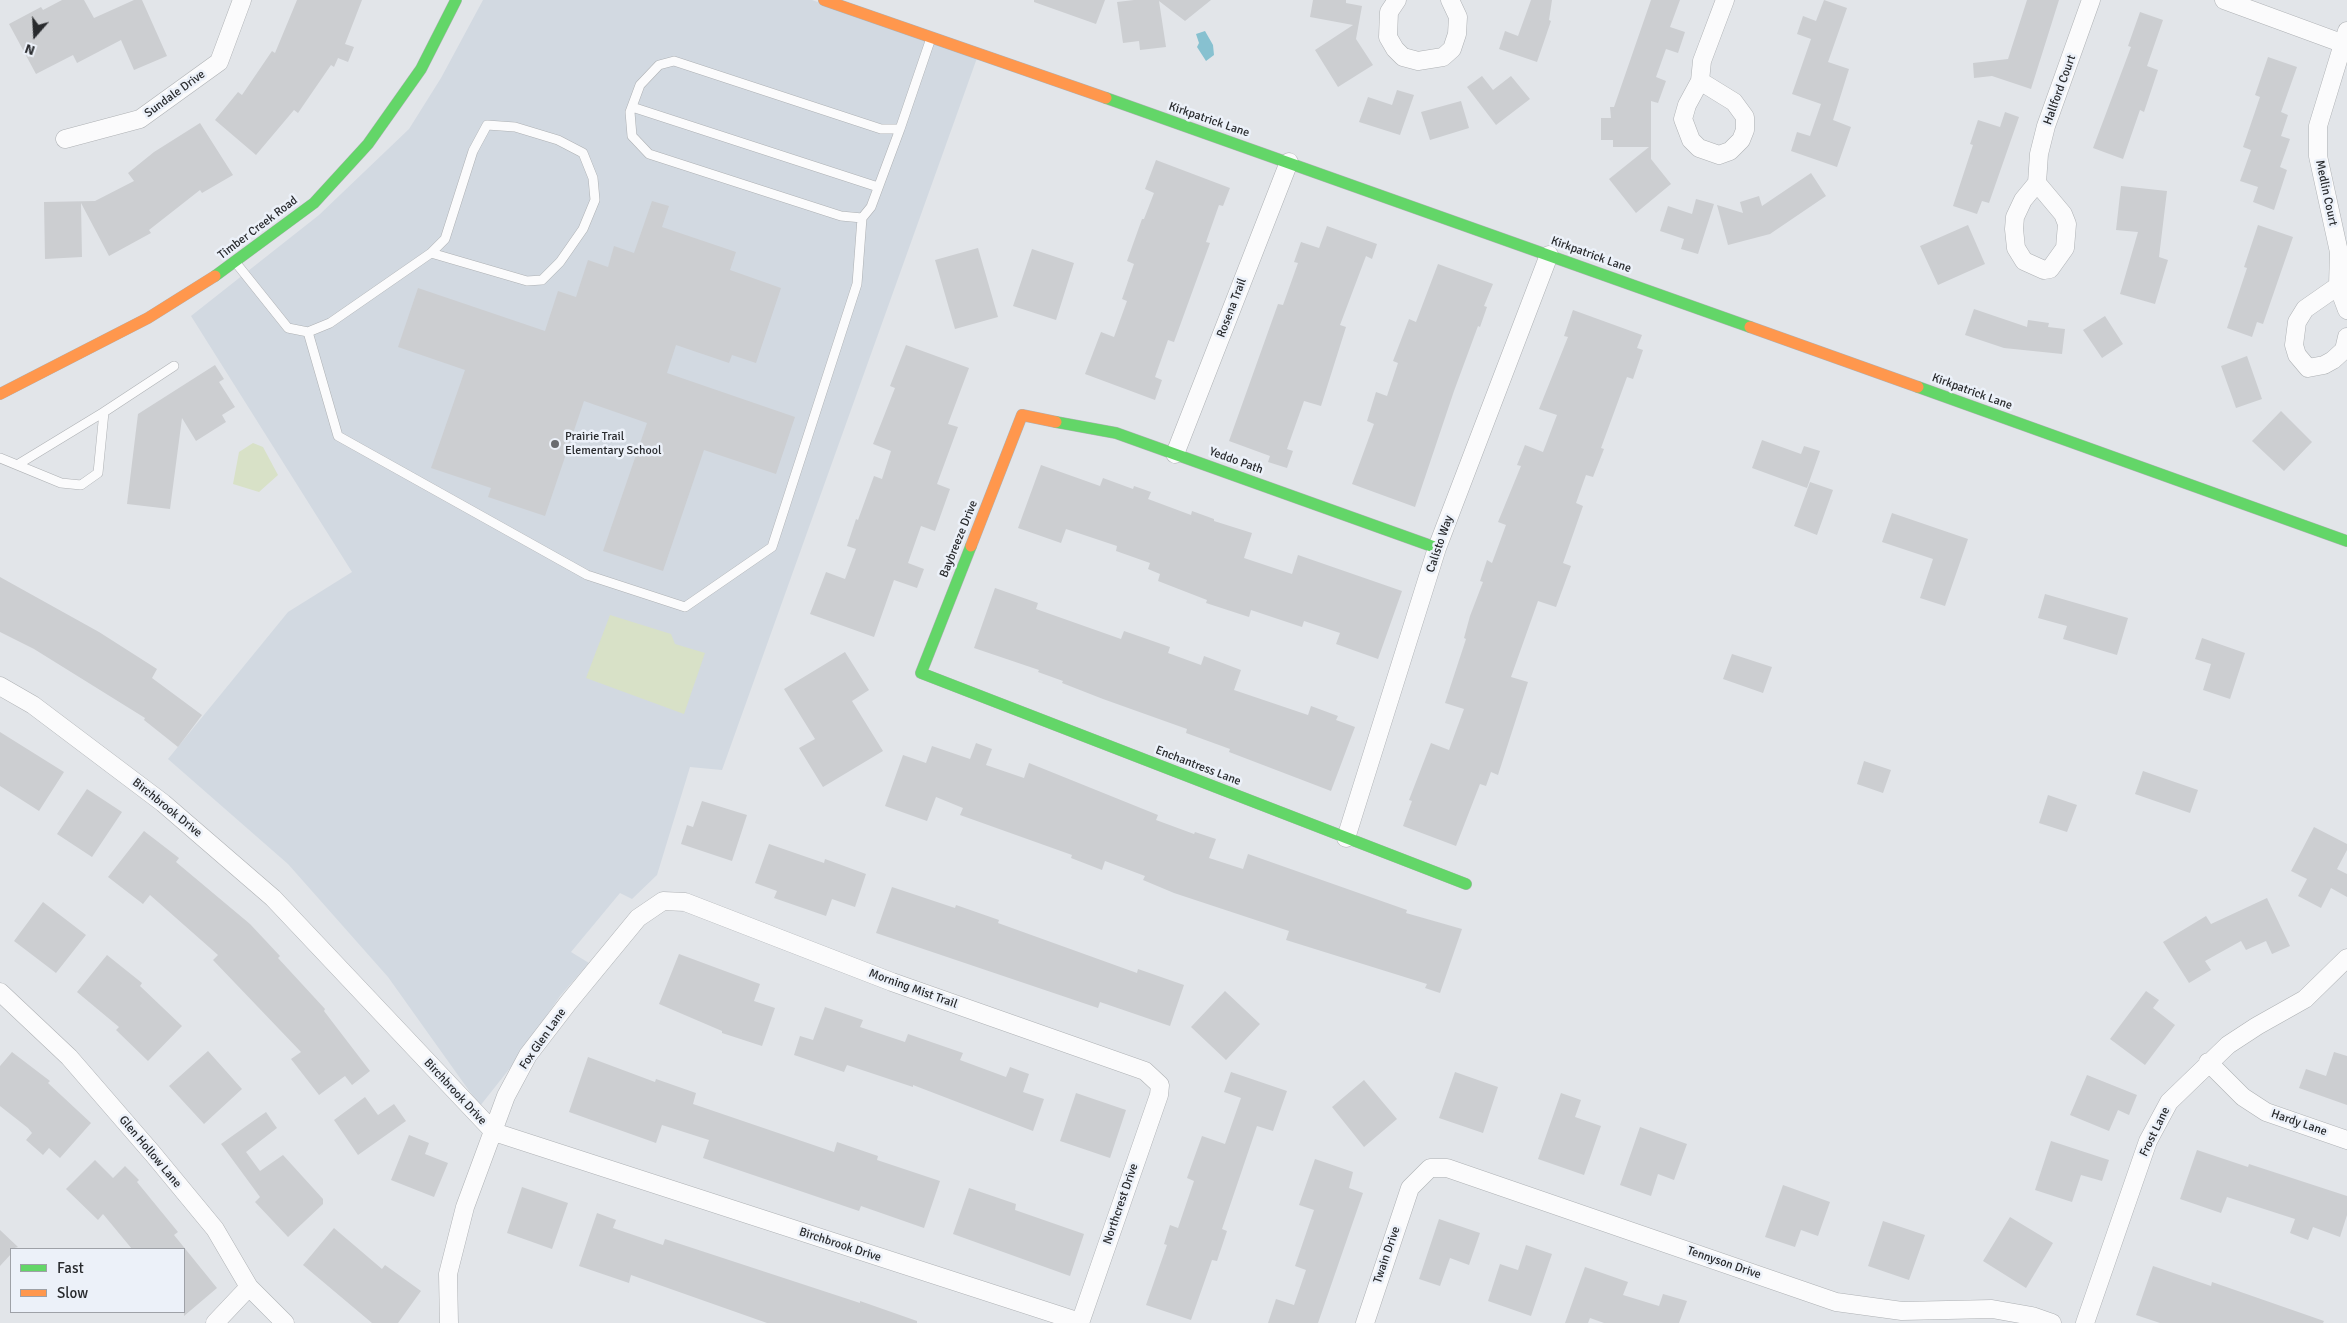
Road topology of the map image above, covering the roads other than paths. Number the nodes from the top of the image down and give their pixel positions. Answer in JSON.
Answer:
{"nodes":[{"id":1,"x":242,"y":0,"type":"edge"},
{"id":2,"x":456,"y":0,"type":"edge"},
{"id":3,"x":824,"y":0,"type":"edge"},
{"id":4,"x":1397,"y":0,"type":"edge"},
{"id":5,"x":1450,"y":0,"type":"edge"},
{"id":6,"x":1725,"y":0,"type":"edge"},
{"id":7,"x":2091,"y":0,"type":"edge"},
{"id":8,"x":2224,"y":0,"type":"edge"},
{"id":9,"x":931,"y":38,"type":"junction"},
{"id":10,"x":2345,"y":39,"type":"edge"},
{"id":11,"x":1700,"y":81,"type":"dead end"},
{"id":12,"x":632,"y":107,"type":"junction"},
{"id":13,"x":900,"y":129,"type":"junction"},
{"id":14,"x":65,"y":139,"type":"dead end"},
{"id":15,"x":1289,"y":162,"type":"junction"},
{"id":16,"x":2037,"y":182,"type":"dead end"},
{"id":17,"x":878,"y":187,"type":"junction"},
{"id":18,"x":862,"y":218,"type":"junction"},
{"id":19,"x":431,"y":253,"type":"junction"},
{"id":20,"x":1549,"y":255,"type":"junction"},
{"id":21,"x":235,"y":263,"type":"junction"},
{"id":22,"x":2338,"y":286,"type":"junction"},
{"id":23,"x":2347,"y":310,"type":"edge"},
{"id":24,"x":308,"y":332,"type":"junction"},
{"id":25,"x":2347,"y":337,"type":"edge"},
{"id":26,"x":174,"y":366,"type":"dead end"},
{"id":27,"x":0,"y":394,"type":"edge"},
{"id":28,"x":104,"y":412,"type":"junction"},
{"id":29,"x":1022,"y":415,"type":"joint"},
{"id":30,"x":1175,"y":454,"type":"junction"},
{"id":31,"x":0,"y":458,"type":"edge"},
{"id":32,"x":17,"y":465,"type":"junction"},
{"id":33,"x":2347,"y":541,"type":"edge"},
{"id":34,"x":1437,"y":548,"type":"junction"},
{"id":35,"x":921,"y":673,"type":"joint"},
{"id":36,"x":0,"y":686,"type":"edge"},
{"id":37,"x":1346,"y":838,"type":"junction"},
{"id":38,"x":1466,"y":884,"type":"dead end"},
{"id":39,"x":663,"y":901,"type":"joint"},
{"id":40,"x":2347,"y":958,"type":"edge"},
{"id":41,"x":0,"y":992,"type":"edge"},
{"id":42,"x":2208,"y":1062,"type":"junction"},
{"id":43,"x":1160,"y":1085,"type":"joint"},
{"id":44,"x":494,"y":1132,"type":"junction"},
{"id":45,"x":2347,"y":1140,"type":"edge"},
{"id":46,"x":1410,"y":1188,"type":"joint"},
{"id":47,"x":249,"y":1287,"type":"junction"},
{"id":48,"x":215,"y":1323,"type":"edge"},
{"id":49,"x":285,"y":1323,"type":"edge"},
{"id":50,"x":449,"y":1323,"type":"edge"},
{"id":51,"x":1080,"y":1323,"type":"edge"},
{"id":52,"x":1364,"y":1323,"type":"edge"},
{"id":53,"x":2052,"y":1323,"type":"edge"},
{"id":54,"x":2085,"y":1323,"type":"edge"}],
"edges":[{"from":1,"to":14,"type":"street","name":"Sundale Drive"},
{"from":2,"to":21,"type":"street","name":"Timber Creek Road"},
{"from":3,"to":9,"type":"street","name":"Kirkpatrick Lane"},
{"from":4,"to":5,"type":"street"},
{"from":6,"to":11,"type":"street"},
{"from":7,"to":16,"type":"street","name":"Hallford Court"},
{"from":8,"to":10,"type":"street"},
{"from":9,"to":13,"type":"lane"},
{"from":9,"to":15,"type":"street","name":"Kirkpatrick Lane"},
{"from":10,"to":22,"type":"street","name":"Medlin Court"},
{"from":12,"to":13,"type":"lane"},
{"from":12,"to":17,"type":"lane"},
{"from":12,"to":18,"type":"lane"},
{"from":13,"to":17,"type":"lane"},
{"from":15,"to":20,"type":"street","name":"Kirkpatrick Lane"},
{"from":15,"to":30,"type":"street","name":"Rosena Trail"},
{"from":17,"to":18,"type":"lane"},
{"from":18,"to":24,"type":"lane"},
{"from":19,"to":19,"type":"lane"},
{"from":19,"to":24,"type":"lane"},
{"from":20,"to":33,"type":"street","name":"Kirkpatrick Lane"},
{"from":20,"to":34,"type":"street","name":"Calisto Way"},
{"from":21,"to":24,"type":"lane"},
{"from":21,"to":27,"type":"street","name":"Timber Creek Road"},
{"from":22,"to":23,"type":"street","name":"Medlin Court"},
{"from":22,"to":25,"type":"street"},
{"from":26,"to":28,"type":"lane"},
{"from":28,"to":32,"type":"lane"},
{"from":28,"to":32,"type":"lane"},
{"from":29,"to":30,"type":"street","name":"Yeddo Path"},
{"from":29,"to":35,"type":"street","name":"Baybreeze Drive"},
{"from":30,"to":34,"type":"street","name":"Yeddo Path"},
{"from":31,"to":32,"type":"lane"},
{"from":34,"to":37,"type":"street","name":"Calisto Way"},
{"from":35,"to":37,"type":"street","name":"Enchantress Lane"},
{"from":36,"to":44,"type":"street","name":"Birchbrook Drive"},
{"from":37,"to":38,"type":"street","name":"Enchantress Lane"},
{"from":39,"to":43,"type":"street","name":"Morning Mist Trail"},
{"from":39,"to":44,"type":"street","name":"Fox Glen Lane"},
{"from":40,"to":42,"type":"street","name":"Frost Lane"},
{"from":41,"to":47,"type":"street","name":"Glen Hollow Lane"},
{"from":42,"to":45,"type":"street","name":"Hardy Lane"},
{"from":42,"to":54,"type":"street","name":"Frost Lane"},
{"from":43,"to":51,"type":"street","name":"Northcrest Drive"},
{"from":44,"to":50,"type":"street","name":"Fox Glen Lane"},
{"from":44,"to":51,"type":"street","name":"Birchbrook Drive"},
{"from":46,"to":52,"type":"street","name":"Twain Drive"},
{"from":46,"to":53,"type":"street","name":"Tennyson Drive"},
{"from":47,"to":48,"type":"street"},
{"from":47,"to":49,"type":"street","name":"Glen Hollow Lane"}]}
